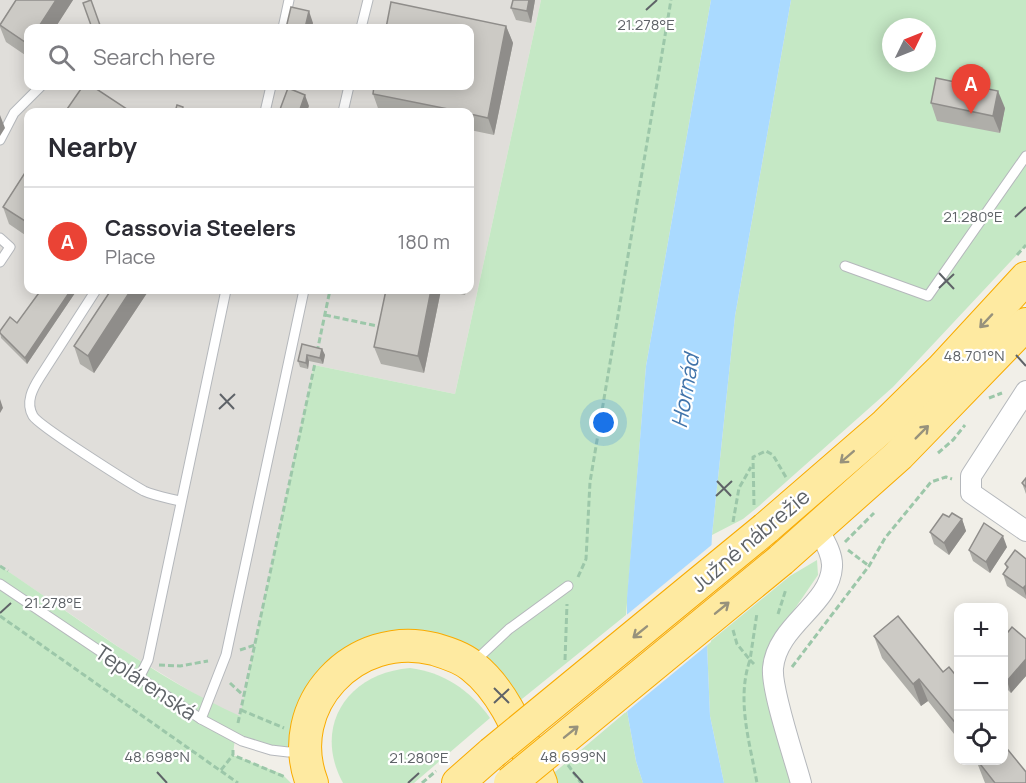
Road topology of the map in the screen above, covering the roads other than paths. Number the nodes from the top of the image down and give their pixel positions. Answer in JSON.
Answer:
{"nodes":[{"id":1,"x":289,"y":0,"type":"edge"},
{"id":2,"x":368,"y":0,"type":"edge"},
{"id":3,"x":284,"y":24,"type":"edge"},
{"id":4,"x":362,"y":24,"type":"edge"},
{"id":5,"x":37,"y":90,"type":"edge"},
{"id":6,"x":270,"y":90,"type":"edge"},
{"id":7,"x":348,"y":90,"type":"edge"},
{"id":8,"x":266,"y":108,"type":"edge"},
{"id":9,"x":344,"y":108,"type":"edge"},
{"id":10,"x":0,"y":140,"type":"edge"},
{"id":11,"x":1026,"y":156,"type":"edge"},
{"id":12,"x":0,"y":238,"type":"edge"},
{"id":13,"x":0,"y":262,"type":"edge"},
{"id":14,"x":845,"y":266,"type":"dead end"},
{"id":15,"x":1026,"y":278,"type":"edge"},
{"id":16,"x":93,"y":294,"type":"edge"},
{"id":17,"x":225,"y":294,"type":"edge"},
{"id":18,"x":303,"y":294,"type":"edge"},
{"id":19,"x":1026,"y":324,"type":"edge"},
{"id":20,"x":1026,"y":390,"type":"edge"},
{"id":21,"x":180,"y":501,"type":"junction"},
{"id":22,"x":1026,"y":531,"type":"edge"},
{"id":23,"x":830,"y":537,"type":"junction"},
{"id":24,"x":0,"y":584,"type":"edge"},
{"id":25,"x":568,"y":586,"type":"road end"},
{"id":26,"x":471,"y":664,"type":"junction"},
{"id":27,"x":139,"y":678,"type":"junction"},
{"id":28,"x":201,"y":719,"type":"junction"},
{"id":29,"x":304,"y":743,"type":"junction"},
{"id":30,"x":312,"y":783,"type":"edge"},
{"id":31,"x":458,"y":783,"type":"edge"},
{"id":32,"x":510,"y":783,"type":"edge"},
{"id":33,"x":541,"y":783,"type":"edge"},
{"id":34,"x":801,"y":783,"type":"edge"}],
"edges":[{"from":1,"to":3,"type":"lane"},
{"from":2,"to":4,"type":"lane"},
{"from":5,"to":10,"type":"lane"},
{"from":6,"to":8,"type":"lane"},
{"from":7,"to":9,"type":"lane"},
{"from":11,"to":14,"type":"lane"},
{"from":12,"to":13,"type":"lane"},
{"from":15,"to":31,"type":"highway","name":"Južné nábrežie","one_way":true,"bridge":true},
{"from":16,"to":21,"type":"lane"},
{"from":17,"to":21,"type":"lane"},
{"from":18,"to":28,"type":"lane"},
{"from":23,"to":19,"type":"highway","name":"Južné nábrežie","one_way":true},
{"from":20,"to":22,"type":"street"},
{"from":21,"to":27,"type":"lane"},
{"from":32,"to":23,"type":"highway","name":"Južné nábrežie","one_way":true,"bridge":true},
{"from":23,"to":34,"type":"street"},
{"from":24,"to":27,"type":"lane","name":"Teplárenská"},
{"from":25,"to":26,"type":"lane"},
{"from":26,"to":29,"type":"highway"},
{"from":26,"to":33,"type":"highway"},
{"from":27,"to":28,"type":"lane","name":"Teplárenská"},
{"from":28,"to":29,"type":"lane","name":"Teplárenská"},
{"from":29,"to":30,"type":"highway"}]}
